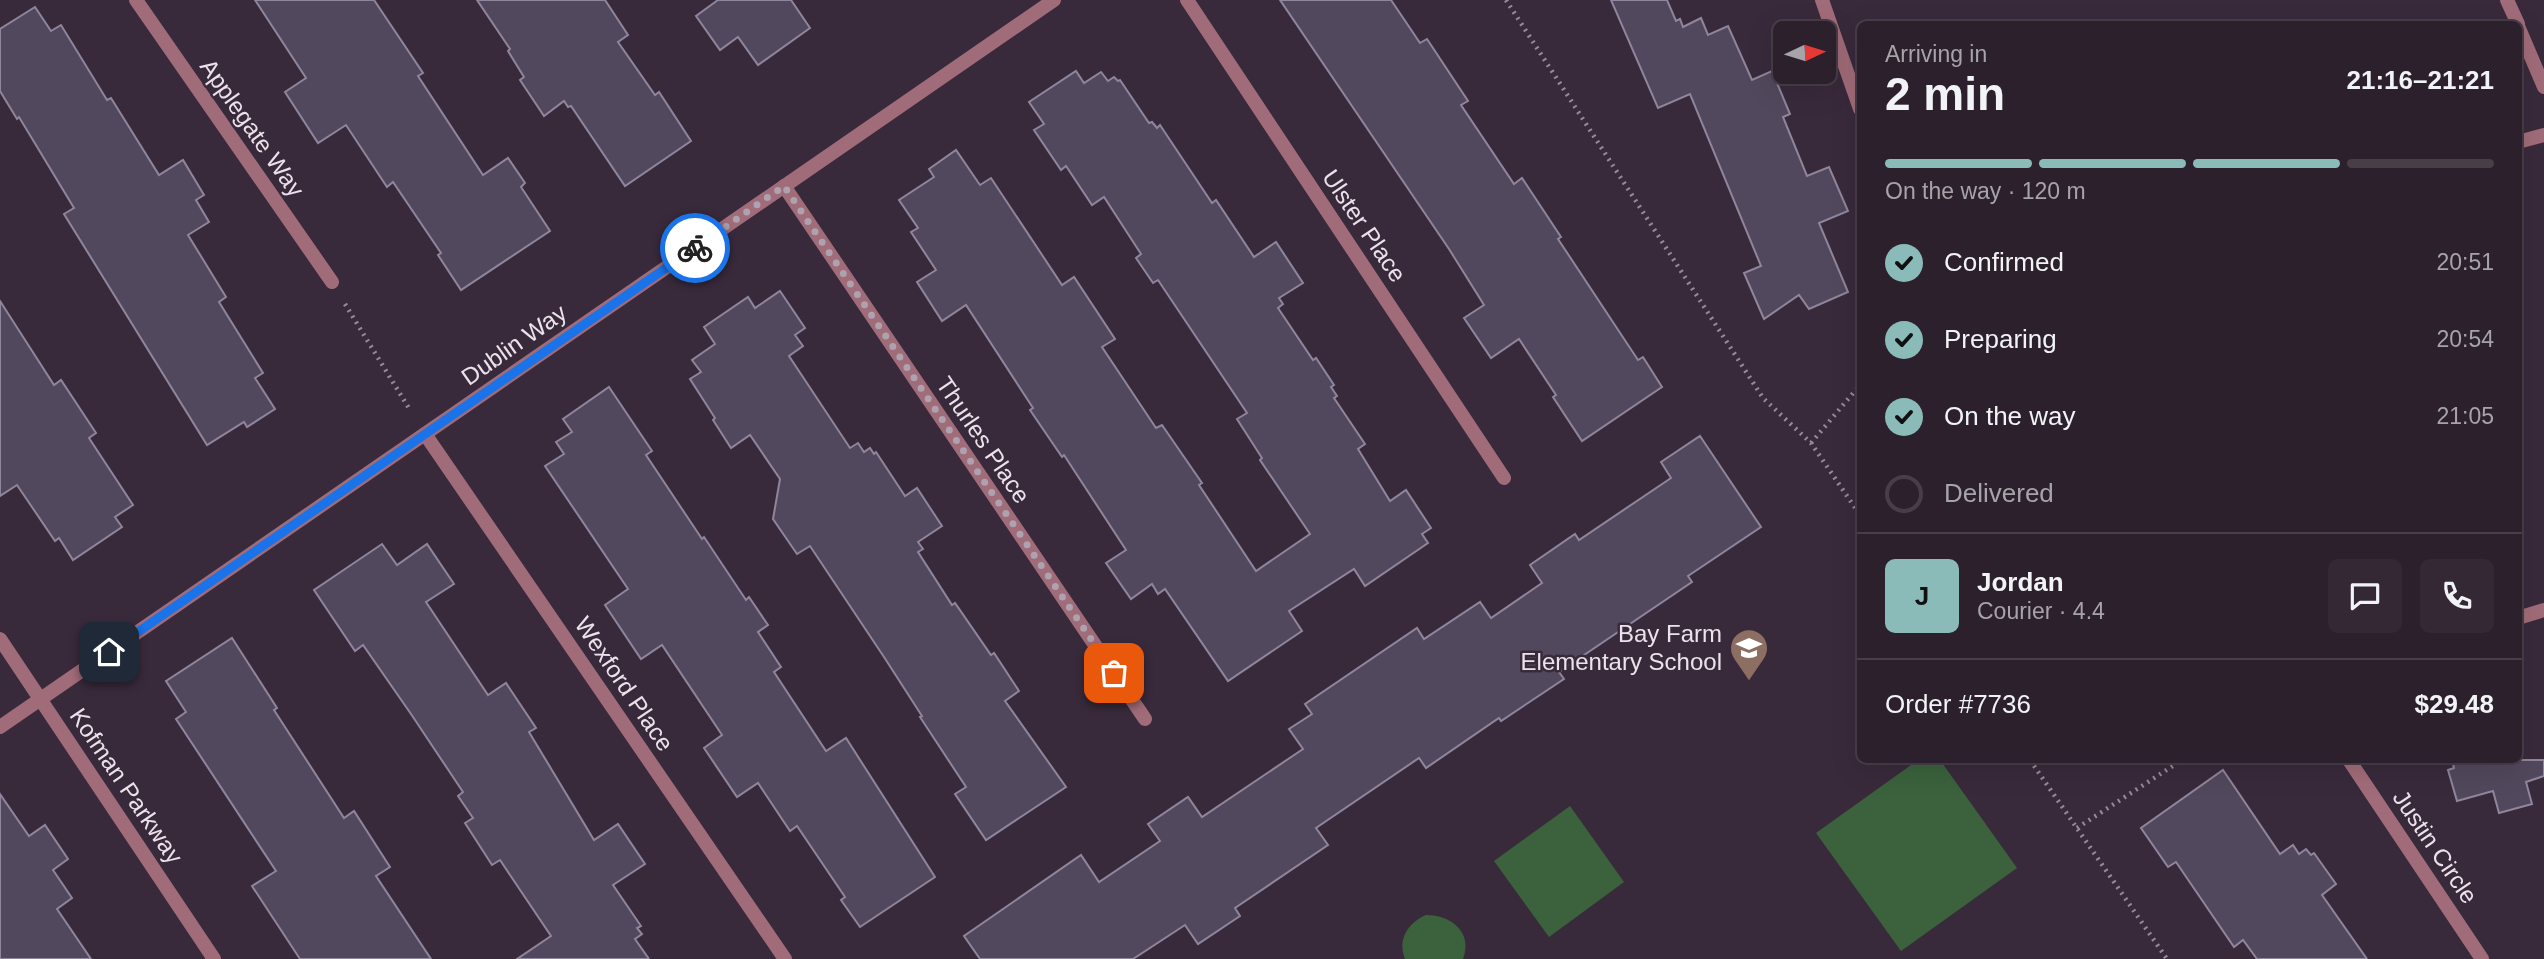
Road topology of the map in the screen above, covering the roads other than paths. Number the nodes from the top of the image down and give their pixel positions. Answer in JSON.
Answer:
{"nodes":[{"id":1,"x":136,"y":0,"type":"edge"},
{"id":2,"x":1054,"y":0,"type":"edge"},
{"id":3,"x":1187,"y":0,"type":"edge"},
{"id":4,"x":1822,"y":0,"type":"edge"},
{"id":5,"x":2507,"y":0,"type":"edge"},
{"id":6,"x":2516,"y":21,"type":"edge"},
{"id":7,"x":2522,"y":35,"type":"edge"},
{"id":8,"x":2544,"y":87,"type":"edge"},
{"id":9,"x":1857,"y":100,"type":"edge"},
{"id":10,"x":2544,"y":135,"type":"edge"},
{"id":11,"x":2522,"y":141,"type":"edge"},
{"id":12,"x":784,"y":186,"type":"junction"},
{"id":13,"x":332,"y":282,"type":"road end"},
{"id":14,"x":425,"y":434,"type":"junction"},
{"id":15,"x":1504,"y":478,"type":"dead end"},
{"id":16,"x":2544,"y":610,"type":"edge"},
{"id":17,"x":2522,"y":617,"type":"edge"},
{"id":18,"x":0,"y":639,"type":"edge"},
{"id":19,"x":41,"y":699,"type":"junction"},
{"id":20,"x":1145,"y":719,"type":"dead end"},
{"id":21,"x":0,"y":727,"type":"edge"},
{"id":22,"x":2352,"y":763,"type":"edge"},
{"id":23,"x":214,"y":959,"type":"edge"},
{"id":24,"x":785,"y":959,"type":"edge"},
{"id":25,"x":2482,"y":959,"type":"edge"}],
"edges":[{"from":1,"to":13,"type":"street","name":"Applegate Way"},
{"from":2,"to":12,"type":"street","name":"Dublin Way"},
{"from":3,"to":15,"type":"street","name":"Ulster Place"},
{"from":4,"to":9,"type":"street"},
{"from":5,"to":6,"type":"street"},
{"from":7,"to":8,"type":"street"},
{"from":10,"to":11,"type":"street"},
{"from":12,"to":14,"type":"street","name":"Dublin Way"},
{"from":12,"to":20,"type":"street","name":"Thurles Place"},
{"from":14,"to":19,"type":"street","name":"Dublin Way"},
{"from":14,"to":24,"type":"street","name":"Wexford Place"},
{"from":16,"to":17,"type":"street"},
{"from":18,"to":19,"type":"street","name":"Kofman Parkway"},
{"from":19,"to":21,"type":"street","name":"Dublin Way"},
{"from":19,"to":23,"type":"street","name":"Kofman Parkway"},
{"from":22,"to":25,"type":"street","name":"Justin Circle"}]}
